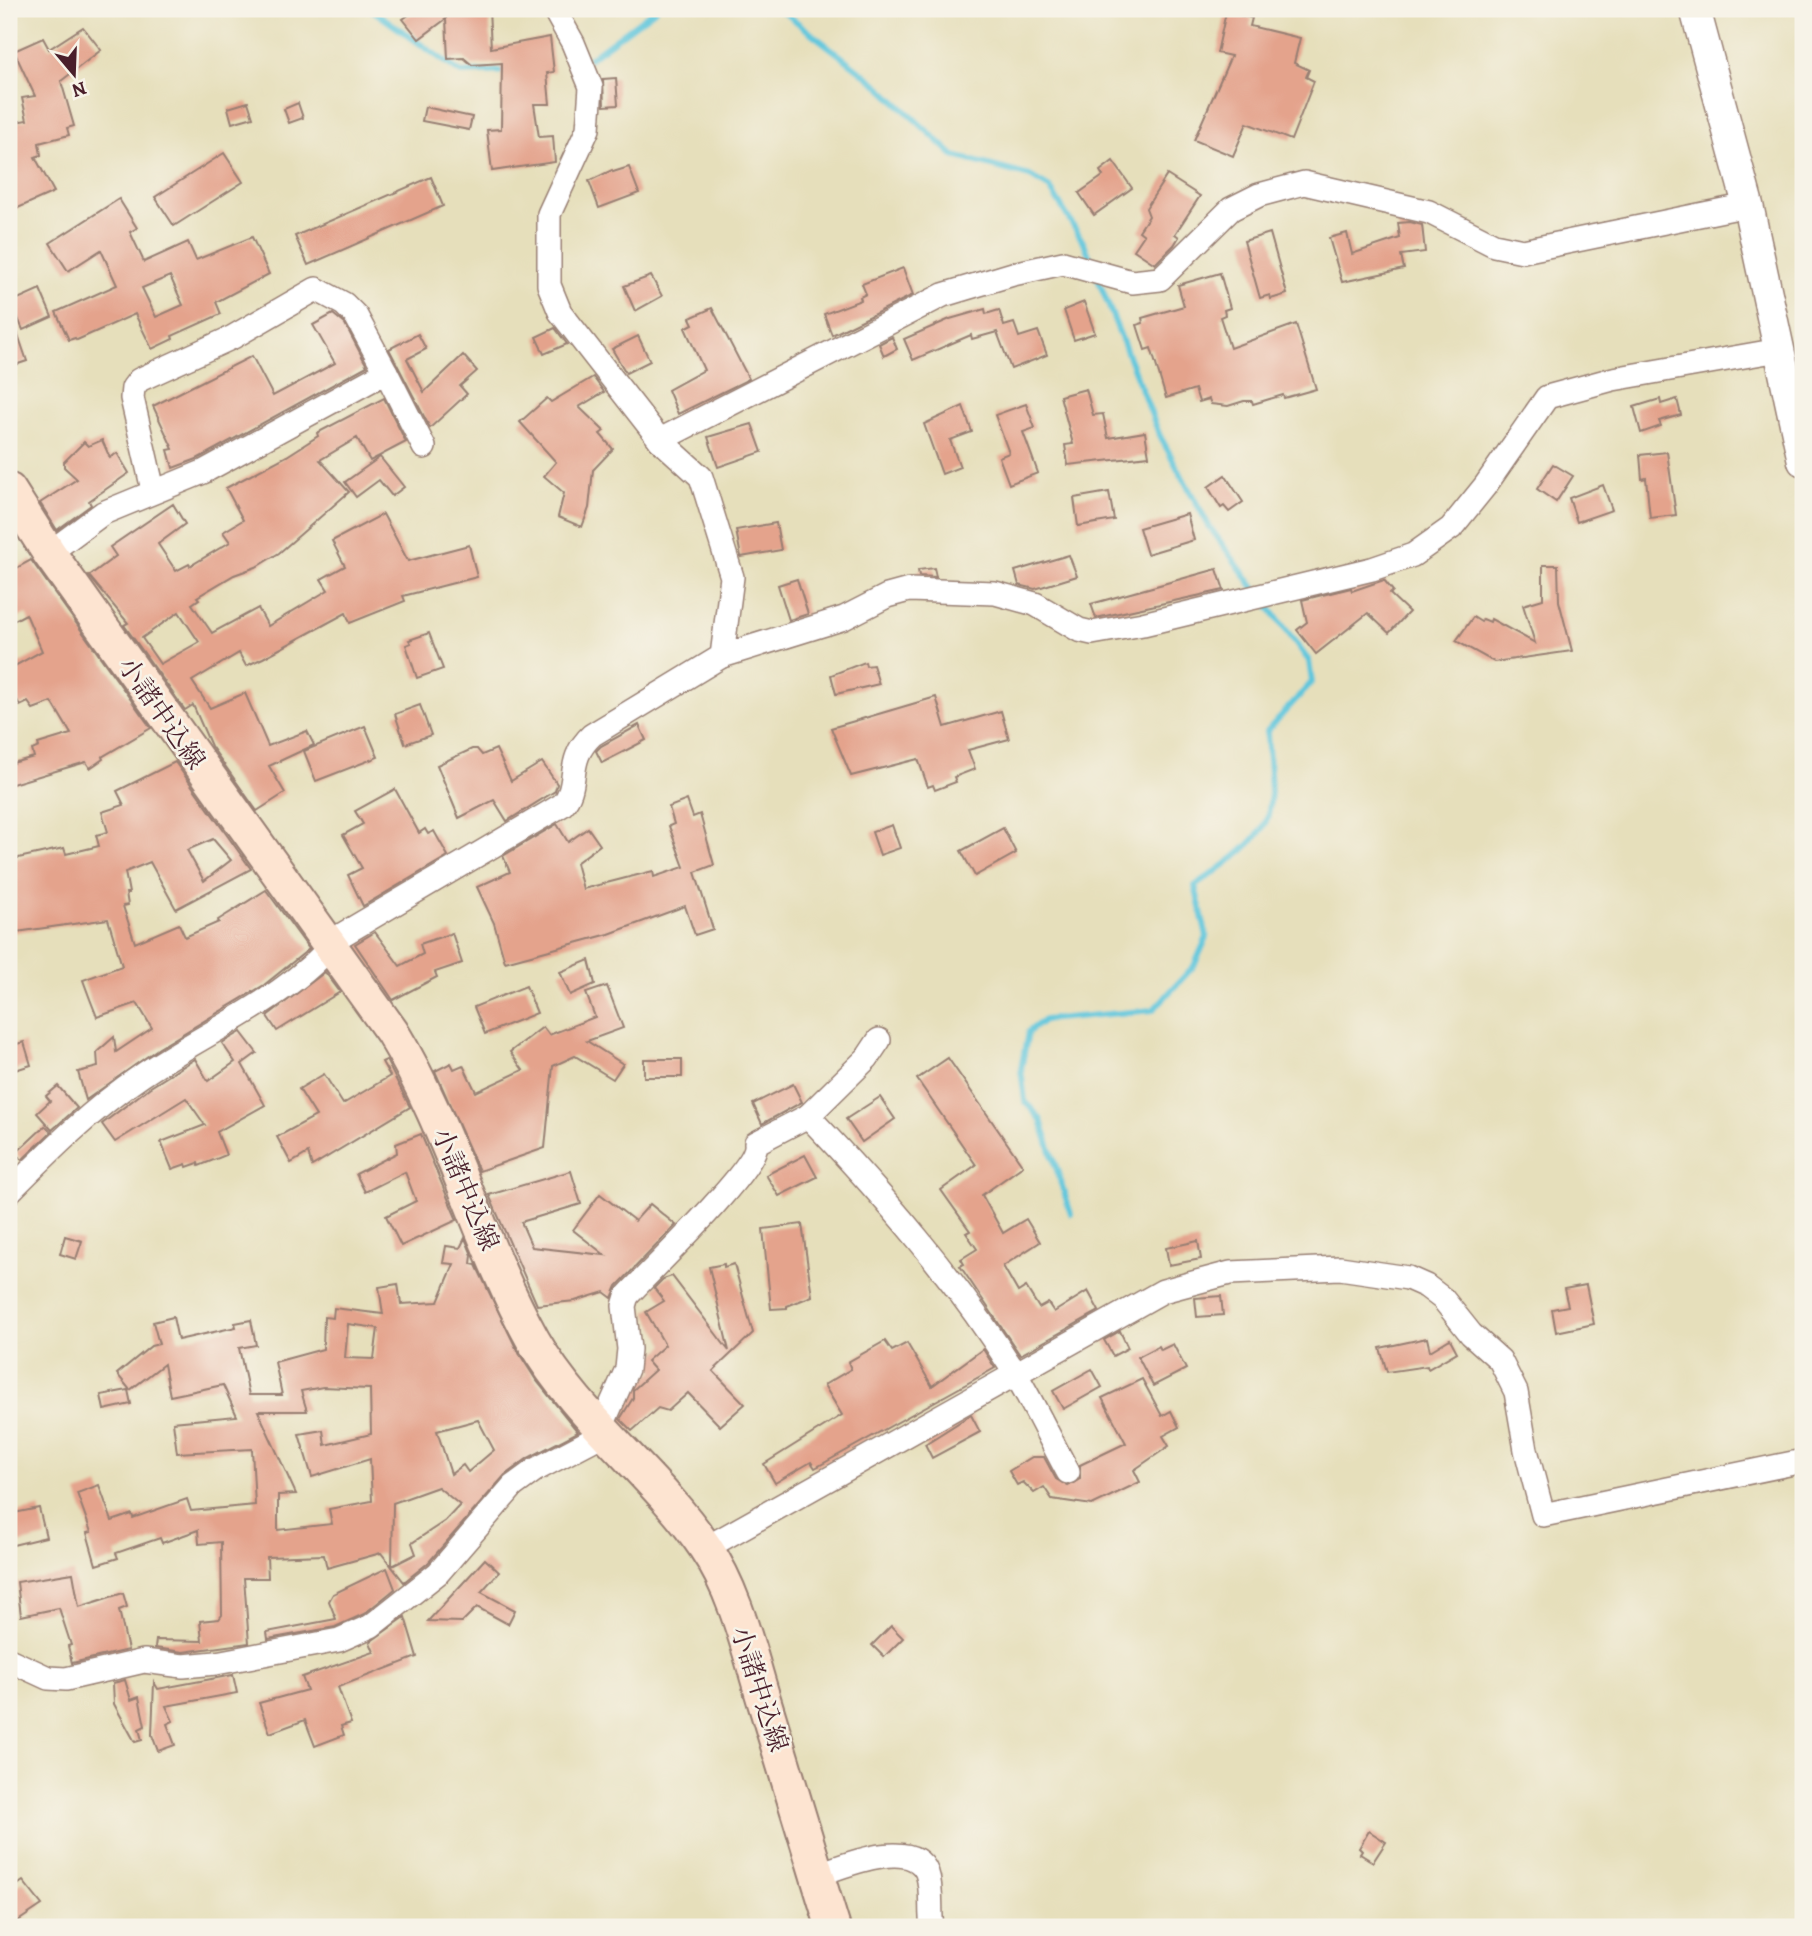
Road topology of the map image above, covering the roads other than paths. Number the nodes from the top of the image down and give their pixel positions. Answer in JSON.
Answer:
{"nodes":[{"id":1,"x":554,"y":9,"type":"edge"},
{"id":2,"x":1695,"y":9,"type":"edge"},
{"id":3,"x":1748,"y":205,"type":"junction"},
{"id":4,"x":1779,"y":350,"type":"junction"},
{"id":5,"x":386,"y":372,"type":"junction"},
{"id":6,"x":660,"y":440,"type":"junction"},
{"id":7,"x":424,"y":447,"type":"dead end"},
{"id":8,"x":1803,"y":461,"type":"edge"},
{"id":9,"x":153,"y":490,"type":"junction"},
{"id":10,"x":12,"y":504,"type":"edge"},
{"id":11,"x":49,"y":553,"type":"junction"},
{"id":12,"x":722,"y":656,"type":"junction"},
{"id":13,"x":332,"y":946,"type":"junction"},
{"id":14,"x":879,"y":1040,"type":"dead end"},
{"id":15,"x":808,"y":1116,"type":"junction"},
{"id":16,"x":9,"y":1192,"type":"edge"},
{"id":17,"x":1015,"y":1374,"type":"junction"},
{"id":18,"x":600,"y":1430,"type":"junction"},
{"id":19,"x":1803,"y":1461,"type":"edge"},
{"id":20,"x":1068,"y":1472,"type":"dead end"},
{"id":21,"x":706,"y":1548,"type":"junction"},
{"id":22,"x":9,"y":1660,"type":"edge"},
{"id":23,"x":817,"y":1875,"type":"junction"},
{"id":24,"x":833,"y":1927,"type":"edge"},
{"id":25,"x":932,"y":1927,"type":"edge"}],
"edges":[{"from":1,"to":6,"type":"street"},
{"from":2,"to":3,"type":"street"},
{"from":3,"to":4,"type":"street"},
{"from":3,"to":6,"type":"street"},
{"from":4,"to":8,"type":"street"},
{"from":4,"to":12,"type":"street"},
{"from":5,"to":7,"type":"street"},
{"from":5,"to":9,"type":"street"},
{"from":5,"to":9,"type":"street"},
{"from":6,"to":12,"type":"street"},
{"from":9,"to":11,"type":"street"},
{"from":10,"to":11,"type":"main road","name":"小諸中込線"},
{"from":11,"to":13,"type":"main road","name":"小諸中込線"},
{"from":12,"to":13,"type":"street"},
{"from":13,"to":16,"type":"street"},
{"from":13,"to":18,"type":"main road","name":"小諸中込線"},
{"from":14,"to":15,"type":"street"},
{"from":15,"to":17,"type":"street"},
{"from":15,"to":18,"type":"street"},
{"from":17,"to":19,"type":"street"},
{"from":17,"to":20,"type":"street"},
{"from":17,"to":21,"type":"street"},
{"from":18,"to":21,"type":"main road","name":"小諸中込線"},
{"from":18,"to":22,"type":"street"},
{"from":21,"to":23,"type":"main road","name":"小諸中込線"},
{"from":23,"to":24,"type":"main road","name":"小諸中込線"},
{"from":23,"to":25,"type":"street"}]}
